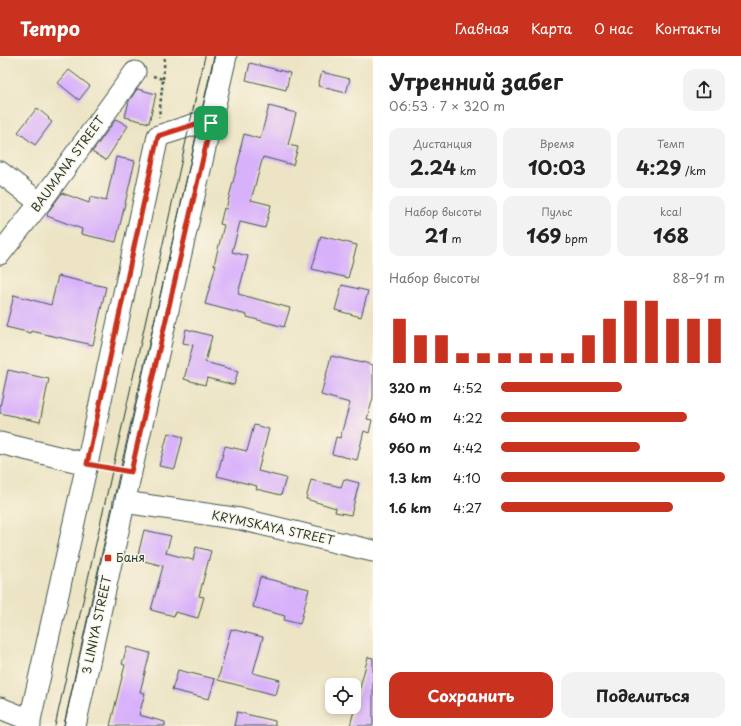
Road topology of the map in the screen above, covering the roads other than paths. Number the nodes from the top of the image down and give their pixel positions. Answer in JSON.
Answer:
{"nodes":[{"id":1,"x":226,"y":56,"type":"edge"},
{"id":2,"x":135,"y":72,"type":"road end"},
{"id":3,"x":211,"y":123,"type":"junction"},
{"id":4,"x":0,"y":172,"type":"edge"},
{"id":5,"x":40,"y":203,"type":"junction"},
{"id":6,"x":0,"y":254,"type":"edge"},
{"id":7,"x":0,"y":443,"type":"edge"},
{"id":8,"x":87,"y":464,"type":"junction"},
{"id":9,"x":124,"y":502,"type":"junction"},
{"id":10,"x":373,"y":551,"type":"edge"},
{"id":11,"x":0,"y":708,"type":"edge"},
{"id":12,"x":30,"y":723,"type":"edge"},
{"id":13,"x":75,"y":726,"type":"edge"}],
"edges":[{"from":1,"to":3,"type":"street","name":"3 LINIYA STREET"},
{"from":2,"to":5,"type":"street","name":"BAUMANA STREET"},
{"from":3,"to":8,"type":"street"},
{"from":3,"to":9,"type":"street","name":"3 LINIYA STREET"},
{"from":4,"to":5,"type":"street"},
{"from":5,"to":6,"type":"street","name":"BAUMANA STREET"},
{"from":7,"to":8,"type":"street"},
{"from":8,"to":12,"type":"street"},
{"from":9,"to":10,"type":"street","name":"KRYMSKAYA STREET"},
{"from":9,"to":13,"type":"street","name":"3 LINIYA STREET"},
{"from":11,"to":12,"type":"street"}]}
